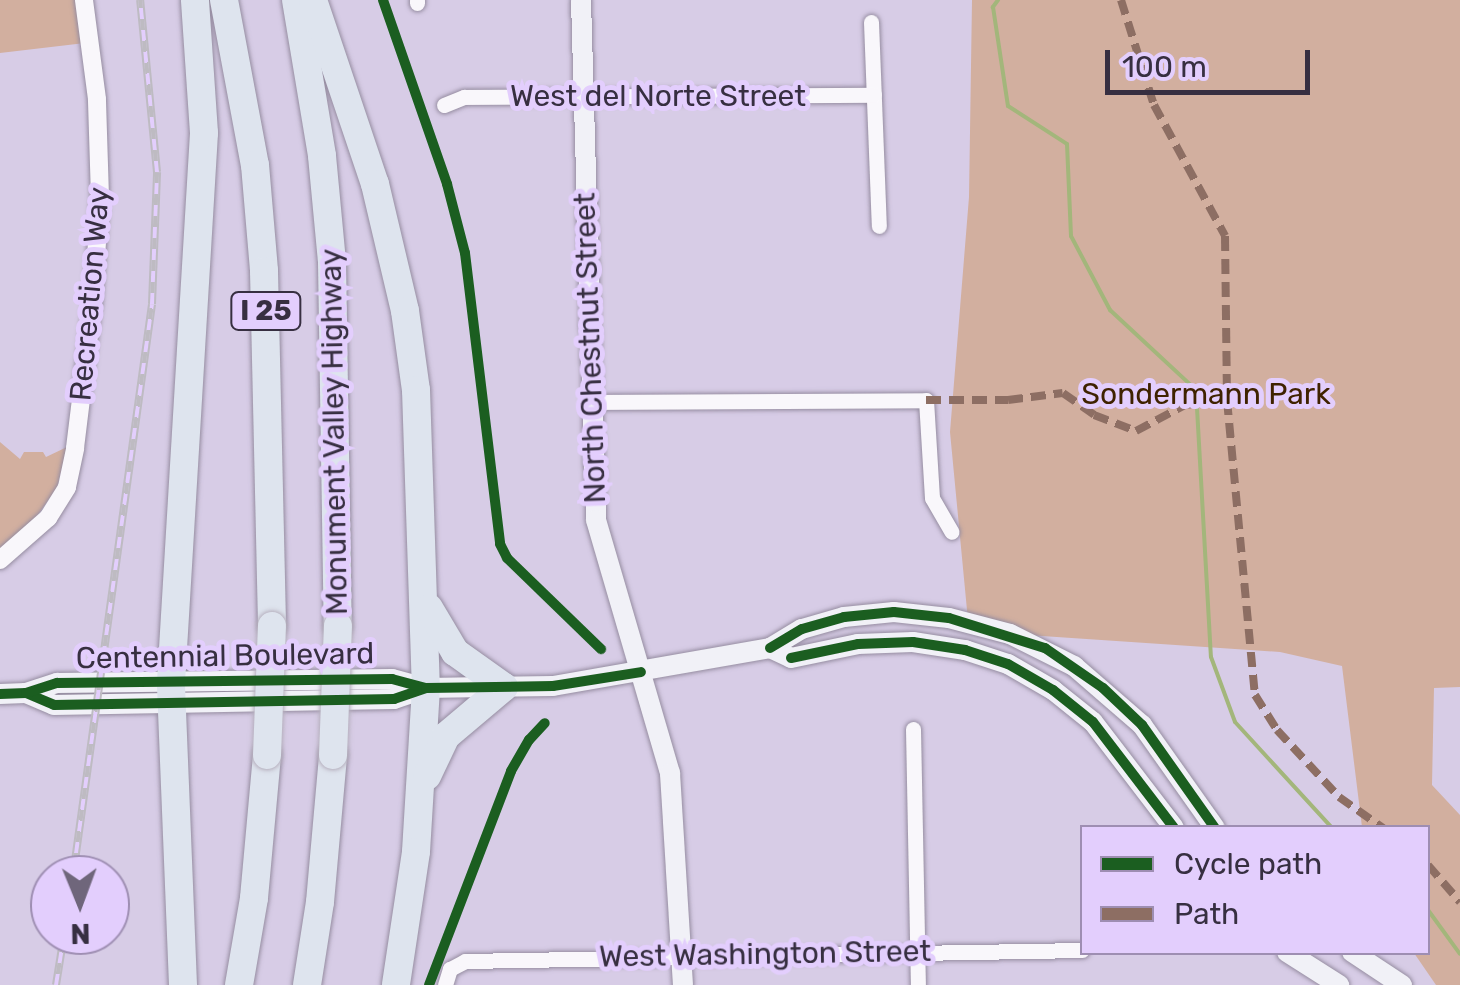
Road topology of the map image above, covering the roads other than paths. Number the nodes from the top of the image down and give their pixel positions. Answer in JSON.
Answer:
{"nodes":[{"id":1,"x":84,"y":0,"type":"edge"},
{"id":2,"x":195,"y":0,"type":"edge"},
{"id":3,"x":224,"y":0,"type":"edge"},
{"id":4,"x":296,"y":0,"type":"edge"},
{"id":5,"x":312,"y":0,"type":"edge"},
{"id":6,"x":581,"y":0,"type":"edge"},
{"id":7,"x":871,"y":22,"type":"dead end"},
{"id":8,"x":874,"y":95,"type":"junction"},
{"id":9,"x":583,"y":96,"type":"junction"},
{"id":10,"x":444,"y":106,"type":"dead end"},
{"id":11,"x":880,"y":226,"type":"dead end"},
{"id":12,"x":592,"y":402,"type":"junction"},
{"id":13,"x":952,"y":532,"type":"dead end"},
{"id":14,"x":0,"y":560,"type":"edge"},
{"id":15,"x":426,"y":597,"type":"junction"},
{"id":16,"x":770,"y":648,"type":"junction"},
{"id":17,"x":641,"y":672,"type":"junction"},
{"id":18,"x":504,"y":687,"type":"junction"},
{"id":19,"x":426,"y":688,"type":"junction"},
{"id":20,"x":171,"y":692,"type":"junction"},
{"id":21,"x":0,"y":694,"type":"edge"},
{"id":22,"x":912,"y":729,"type":"dead end"},
{"id":23,"x":420,"y":804,"type":"junction"},
{"id":24,"x":1172,"y":825,"type":"edge"},
{"id":25,"x":1213,"y":825,"type":"edge"},
{"id":26,"x":917,"y":950,"type":"junction"},
{"id":27,"x":1080,"y":950,"type":"edge"},
{"id":28,"x":1291,"y":955,"type":"edge"},
{"id":29,"x":1357,"y":955,"type":"edge"},
{"id":30,"x":682,"y":956,"type":"junction"},
{"id":31,"x":448,"y":977,"type":"edge"},
{"id":32,"x":182,"y":985,"type":"edge"},
{"id":33,"x":238,"y":985,"type":"edge"},
{"id":34,"x":307,"y":985,"type":"edge"},
{"id":35,"x":396,"y":985,"type":"edge"},
{"id":36,"x":683,"y":985,"type":"edge"},
{"id":37,"x":918,"y":985,"type":"edge"},
{"id":38,"x":1340,"y":985,"type":"edge"},
{"id":39,"x":1402,"y":985,"type":"edge"}],
"edges":[{"from":1,"to":14,"type":"street","name":"Recreation Way"},
{"from":2,"to":20,"type":"highway"},
{"from":3,"to":33,"type":"highway","number":"I 25","bridge":true},
{"from":4,"to":34,"type":"highway","name":"Monument Valley Highway","number":"I 25","bridge":true},
{"from":5,"to":15,"type":"highway"},
{"from":6,"to":9,"type":"main road","name":"North Chestnut Street"},
{"from":7,"to":8,"type":"street"},
{"from":8,"to":9,"type":"street","name":"West del Norte Street"},
{"from":8,"to":11,"type":"street"},
{"from":9,"to":10,"type":"street","name":"West del Norte Street"},
{"from":9,"to":12,"type":"main road","name":"North Chestnut Street"},
{"from":12,"to":13,"type":"street"},
{"from":12,"to":17,"type":"main road","name":"North Chestnut Street"},
{"from":15,"to":18,"type":"highway"},
{"from":15,"to":19,"type":"highway"},
{"from":16,"to":17,"type":"main road","name":"Centennial Boulevard"},
{"from":16,"to":24,"type":"main road","name":"Centennial Boulevard"},
{"from":16,"to":25,"type":"main road","name":"Centennial Boulevard"},
{"from":17,"to":18,"type":"main road","name":"Centennial Boulevard"},
{"from":17,"to":30,"type":"main road","name":"North Chestnut Street"},
{"from":18,"to":19,"type":"main road","name":"Centennial Boulevard"},
{"from":18,"to":23,"type":"highway"},
{"from":19,"to":20,"type":"main road","name":"Centennial Boulevard"},
{"from":19,"to":23,"type":"highway"},
{"from":20,"to":21,"type":"main road","name":"Centennial Boulevard"},
{"from":20,"to":32,"type":"highway"},
{"from":22,"to":26,"type":"street"},
{"from":23,"to":35,"type":"highway"},
{"from":26,"to":27,"type":"street","name":"West Washington Street"},
{"from":26,"to":30,"type":"street","name":"West Washington Street"},
{"from":26,"to":37,"type":"street"},
{"from":28,"to":38,"type":"main road"},
{"from":29,"to":39,"type":"main road"},
{"from":30,"to":31,"type":"street","name":"West Washington Street"},
{"from":30,"to":36,"type":"main road","name":"North Chestnut Street"}]}
